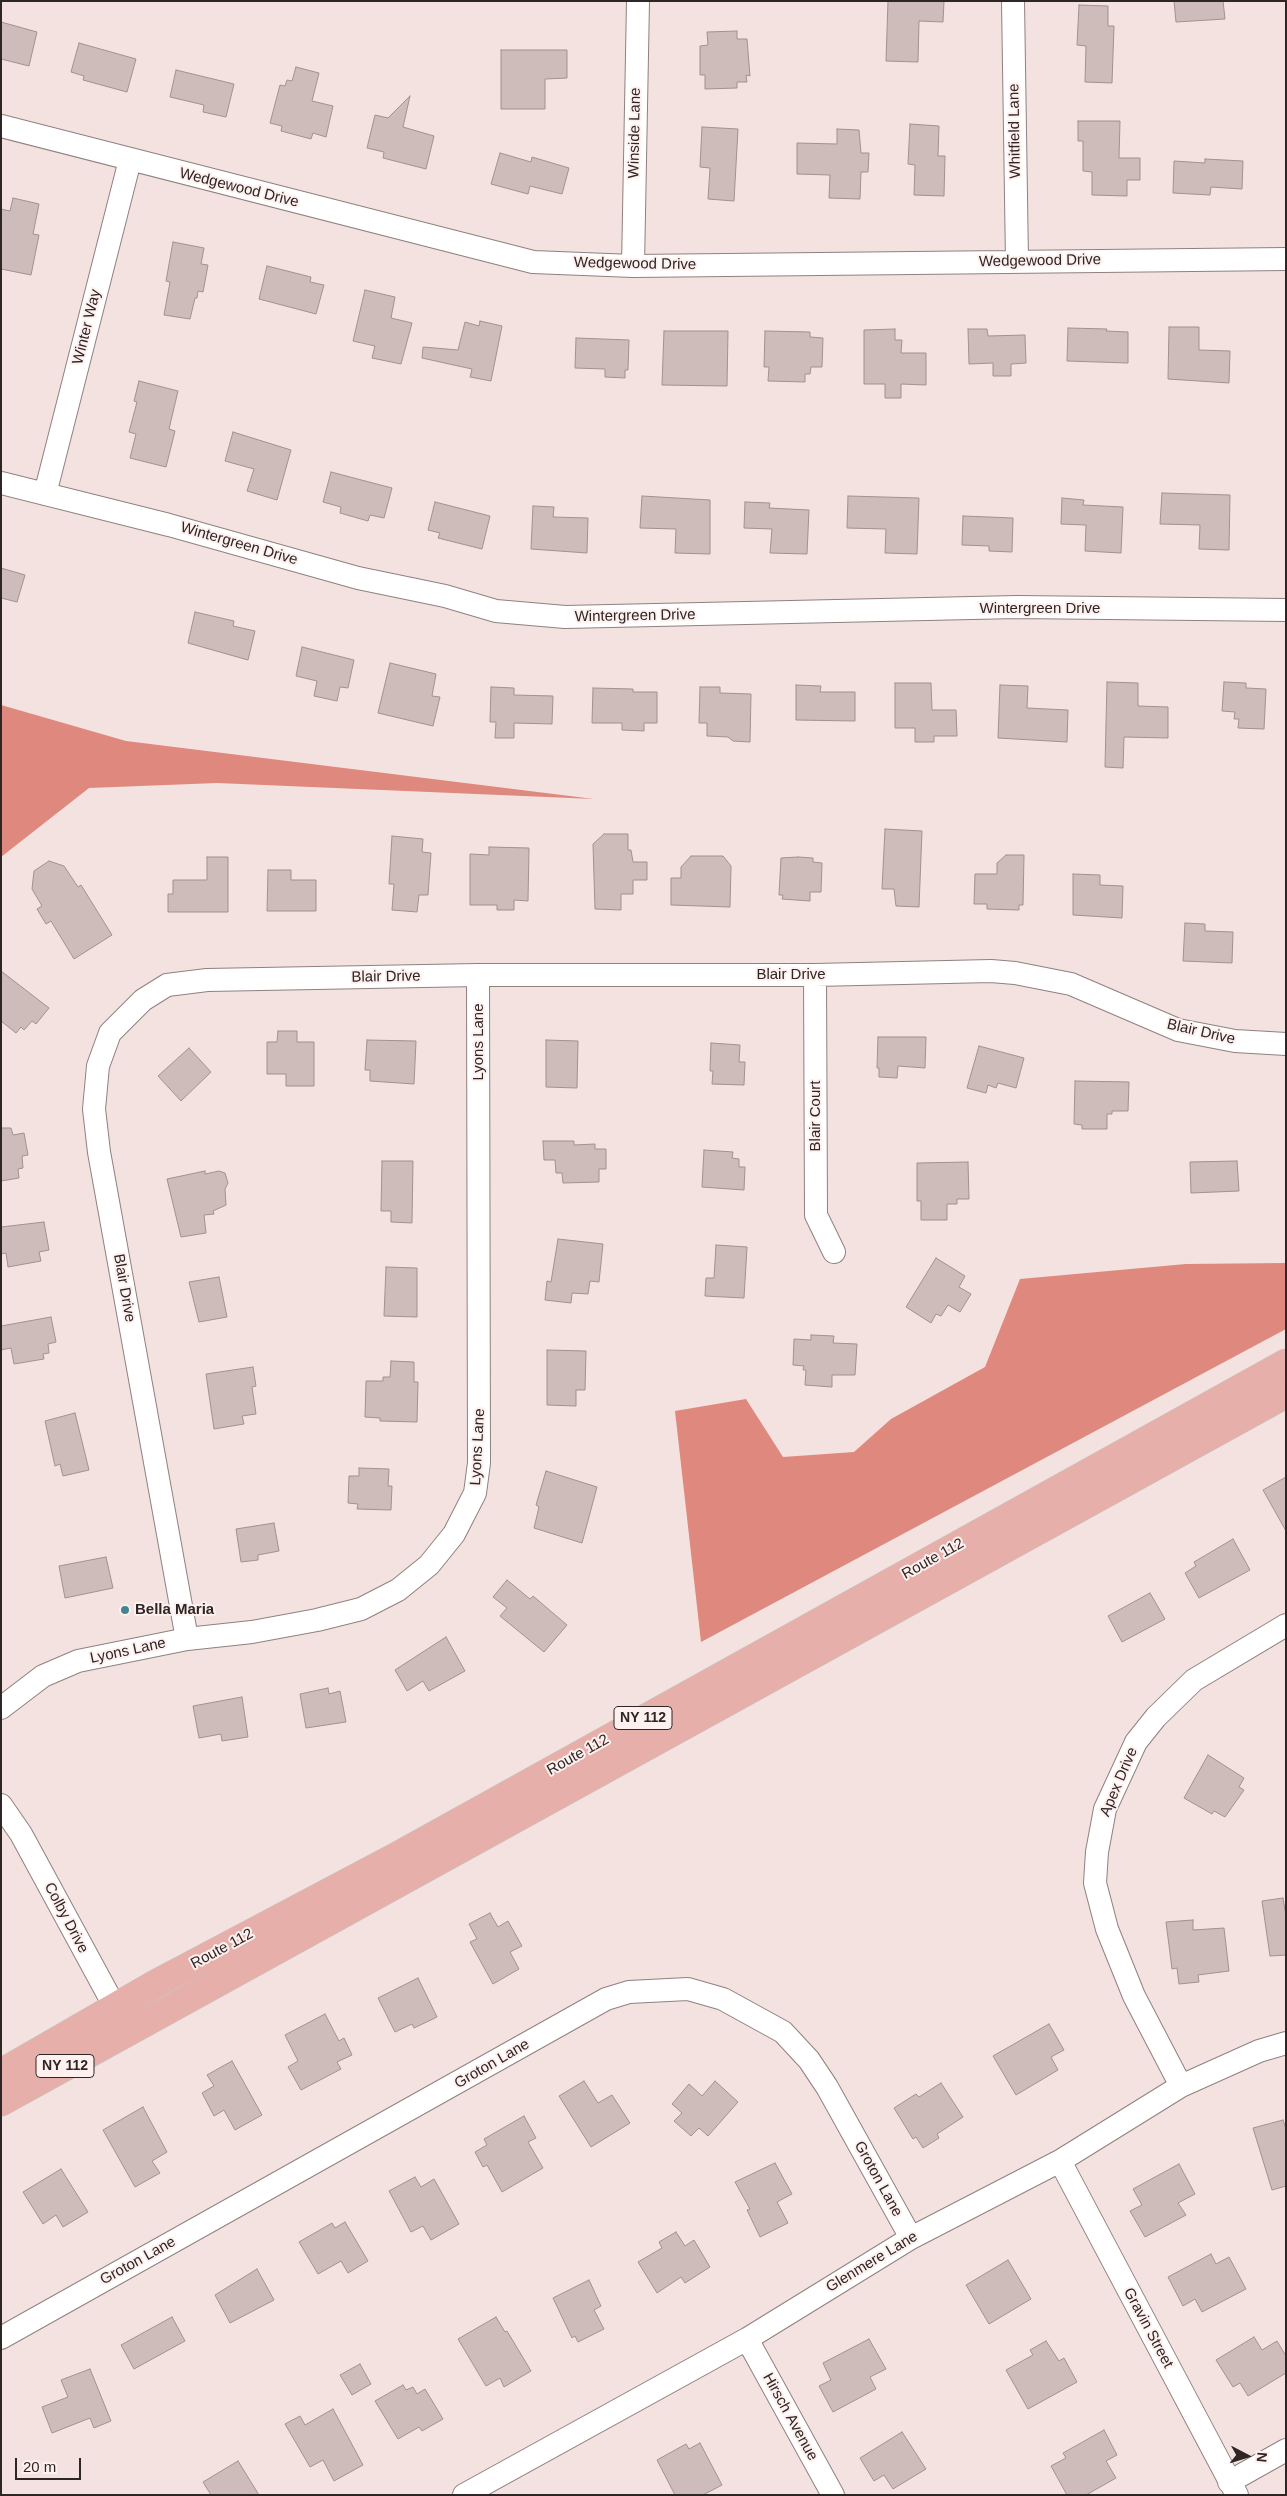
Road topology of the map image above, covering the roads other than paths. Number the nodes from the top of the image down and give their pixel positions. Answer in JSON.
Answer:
{"nodes":[{"id":1,"x":638,"y":1,"type":"edge"},
{"id":2,"x":1013,"y":1,"type":"edge"},
{"id":3,"x":1,"y":126,"type":"edge"},
{"id":4,"x":130,"y":160,"type":"junction"},
{"id":5,"x":1286,"y":259,"type":"edge"},
{"id":6,"x":1017,"y":262,"type":"junction"},
{"id":7,"x":633,"y":266,"type":"junction"},
{"id":8,"x":1,"y":483,"type":"edge"},
{"id":9,"x":45,"y":494,"type":"junction"},
{"id":10,"x":1286,"y":610,"type":"edge"},
{"id":11,"x":478,"y":975,"type":"junction"},
{"id":12,"x":815,"y":975,"type":"junction"},
{"id":13,"x":1286,"y":1044,"type":"edge"},
{"id":14,"x":834,"y":1252,"type":"dead end"},
{"id":15,"x":1286,"y":1363,"type":"edge"},
{"id":16,"x":1286,"y":1394,"type":"edge"},
{"id":17,"x":1286,"y":1625,"type":"edge"},
{"id":18,"x":187,"y":1639,"type":"junction"},
{"id":19,"x":1,"y":1708,"type":"edge"},
{"id":20,"x":1,"y":1805,"type":"edge"},
{"id":21,"x":121,"y":2020,"type":"junction"},
{"id":22,"x":1286,"y":2043,"type":"edge"},
{"id":23,"x":1,"y":2073,"type":"edge"},
{"id":24,"x":1181,"y":2086,"type":"junction"},
{"id":25,"x":1,"y":2102,"type":"edge"},
{"id":26,"x":1060,"y":2161,"type":"junction"},
{"id":27,"x":911,"y":2238,"type":"junction"},
{"id":28,"x":1,"y":2338,"type":"edge"},
{"id":29,"x":747,"y":2339,"type":"junction"},
{"id":30,"x":1286,"y":2450,"type":"edge"},
{"id":31,"x":1233,"y":2488,"type":"edge"},
{"id":32,"x":464,"y":2495,"type":"edge"},
{"id":33,"x":833,"y":2495,"type":"edge"}],
"edges":[{"from":1,"to":7,"type":"street","name":"Winside Lane"},
{"from":2,"to":6,"type":"street","name":"Whitfield Lane"},
{"from":3,"to":4,"type":"street","name":"Wedgewood Drive"},
{"from":4,"to":7,"type":"street","name":"Wedgewood Drive"},
{"from":4,"to":9,"type":"street","name":"Winter Way"},
{"from":5,"to":6,"type":"street","name":"Wedgewood Drive"},
{"from":6,"to":7,"type":"street","name":"Wedgewood Drive"},
{"from":8,"to":9,"type":"street","name":"Wintergreen Drive"},
{"from":9,"to":10,"type":"street","name":"Wintergreen Drive"},
{"from":11,"to":12,"type":"street","name":"Blair Drive"},
{"from":11,"to":18,"type":"street","name":"Lyons Lane"},
{"from":11,"to":18,"type":"street","name":"Blair Drive"},
{"from":12,"to":13,"type":"street","name":"Blair Drive"},
{"from":12,"to":14,"type":"street","name":"Blair Court"},
{"from":15,"to":21,"type":"main road","name":"Route 112","number":"NY 112"},
{"from":16,"to":21,"type":"main road","name":"Route 112","number":"NY 112"},
{"from":17,"to":24,"type":"street","name":"Apex Drive"},
{"from":18,"to":19,"type":"street","name":"Lyons Lane"},
{"from":20,"to":21,"type":"street","name":"Colby Drive"},
{"from":21,"to":23,"type":"main road","name":"Route 112","number":"NY 112"},
{"from":21,"to":25,"type":"main road","name":"Route 112","number":"NY 112"},
{"from":22,"to":24,"type":"street","name":"Glenmere Lane"},
{"from":24,"to":26,"type":"street","name":"Glenmere Lane"},
{"from":26,"to":27,"type":"street","name":"Glenmere Lane"},
{"from":26,"to":31,"type":"street","name":"Gravin Street"},
{"from":27,"to":28,"type":"street","name":"Groton Lane"},
{"from":27,"to":29,"type":"street","name":"Glenmere Lane"},
{"from":29,"to":32,"type":"street","name":"Glenmere Lane"},
{"from":29,"to":33,"type":"street","name":"Hirsch Avenue"},
{"from":30,"to":31,"type":"street"}]}
